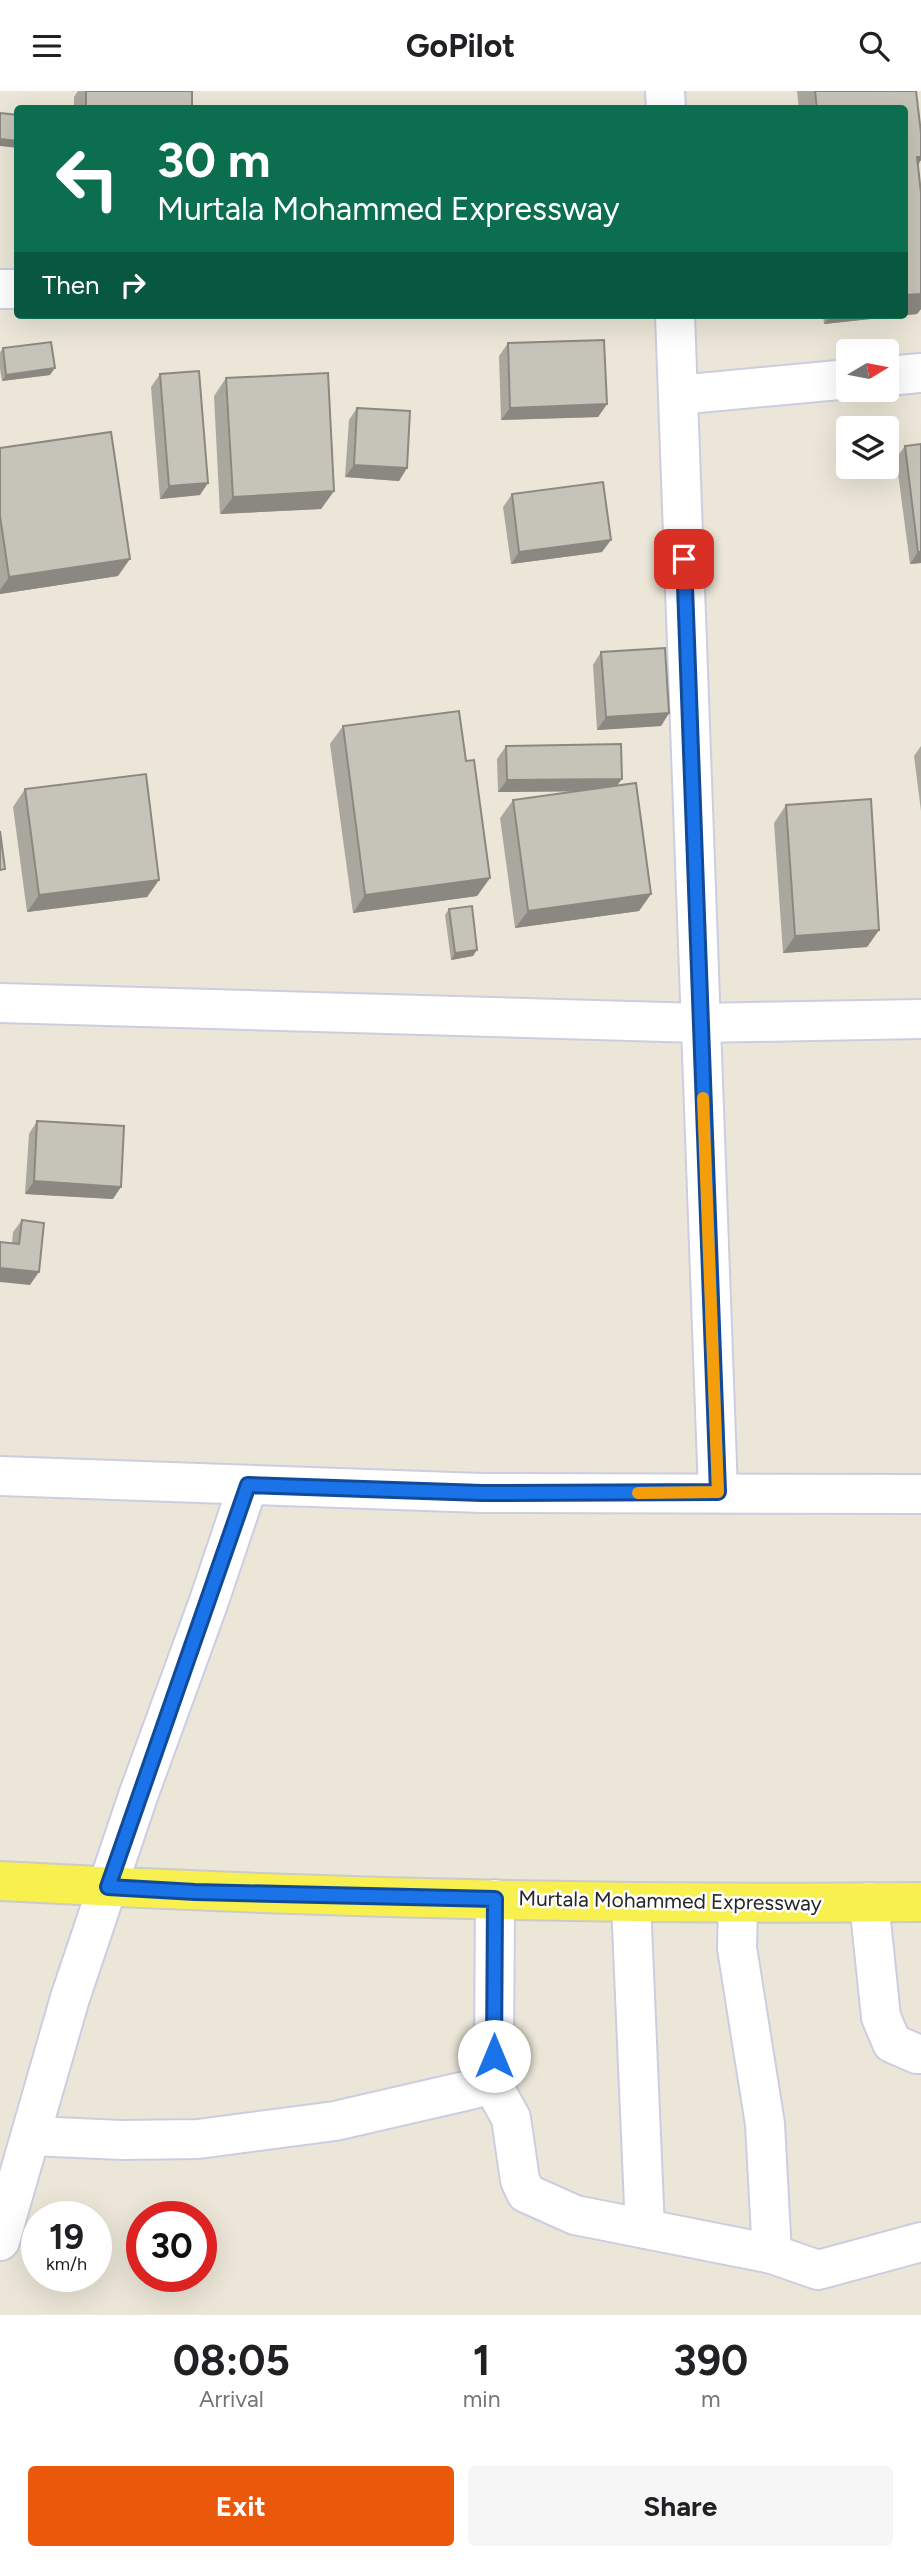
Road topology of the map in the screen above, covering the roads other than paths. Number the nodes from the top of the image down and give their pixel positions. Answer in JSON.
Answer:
{"nodes":[{"id":1,"x":675,"y":319,"type":"edge"},
{"id":2,"x":921,"y":373,"type":"edge"},
{"id":3,"x":900,"y":375,"type":"edge"},
{"id":4,"x":836,"y":380,"type":"edge"},
{"id":5,"x":678,"y":395,"type":"junction"},
{"id":6,"x":0,"y":1003,"type":"edge"},
{"id":7,"x":921,"y":1019,"type":"edge"},
{"id":8,"x":700,"y":1023,"type":"junction"},
{"id":9,"x":0,"y":1476,"type":"edge"},
{"id":10,"x":248,"y":1485,"type":"junction"},
{"id":11,"x":718,"y":1492,"type":"junction"},
{"id":12,"x":921,"y":1495,"type":"edge"},
{"id":13,"x":0,"y":1881,"type":"edge"},
{"id":14,"x":108,"y":1887,"type":"junction"},
{"id":15,"x":495,"y":1899,"type":"junction"},
{"id":16,"x":631,"y":1902,"type":"junction"},
{"id":17,"x":869,"y":1902,"type":"junction"},
{"id":18,"x":921,"y":1902,"type":"edge"},
{"id":19,"x":738,"y":1903,"type":"junction"},
{"id":20,"x":921,"y":2054,"type":"edge"},
{"id":21,"x":488,"y":2077,"type":"junction"},
{"id":22,"x":32,"y":2136,"type":"junction"},
{"id":23,"x":645,"y":2229,"type":"junction"},
{"id":24,"x":1,"y":2233,"type":"edge"},
{"id":25,"x":921,"y":2242,"type":"edge"},
{"id":26,"x":772,"y":2254,"type":"junction"}],
"edges":[{"from":1,"to":5,"type":"street"},
{"from":2,"to":3,"type":"street"},
{"from":4,"to":5,"type":"street"},
{"from":5,"to":8,"type":"street"},
{"from":6,"to":8,"type":"street"},
{"from":7,"to":8,"type":"street"},
{"from":8,"to":11,"type":"street"},
{"from":9,"to":10,"type":"street"},
{"from":10,"to":11,"type":"street"},
{"from":10,"to":14,"type":"street"},
{"from":11,"to":12,"type":"street"},
{"from":13,"to":14,"type":"main road","name":"Murtala Mohammed Expressway"},
{"from":14,"to":15,"type":"main road","name":"Murtala Mohammed Expressway"},
{"from":14,"to":22,"type":"street"},
{"from":15,"to":16,"type":"main road","name":"Murtala Mohammed Expressway"},
{"from":15,"to":21,"type":"street"},
{"from":16,"to":19,"type":"main road","name":"Murtala Mohammed Expressway"},
{"from":16,"to":23,"type":"street"},
{"from":17,"to":18,"type":"main road","name":"Murtala Mohammed Expressway"},
{"from":17,"to":19,"type":"main road","name":"Murtala Mohammed Expressway"},
{"from":17,"to":20,"type":"street"},
{"from":19,"to":26,"type":"street"},
{"from":21,"to":22,"type":"street"},
{"from":21,"to":23,"type":"street"},
{"from":22,"to":24,"type":"street"},
{"from":23,"to":26,"type":"street"},
{"from":25,"to":26,"type":"street"}]}
